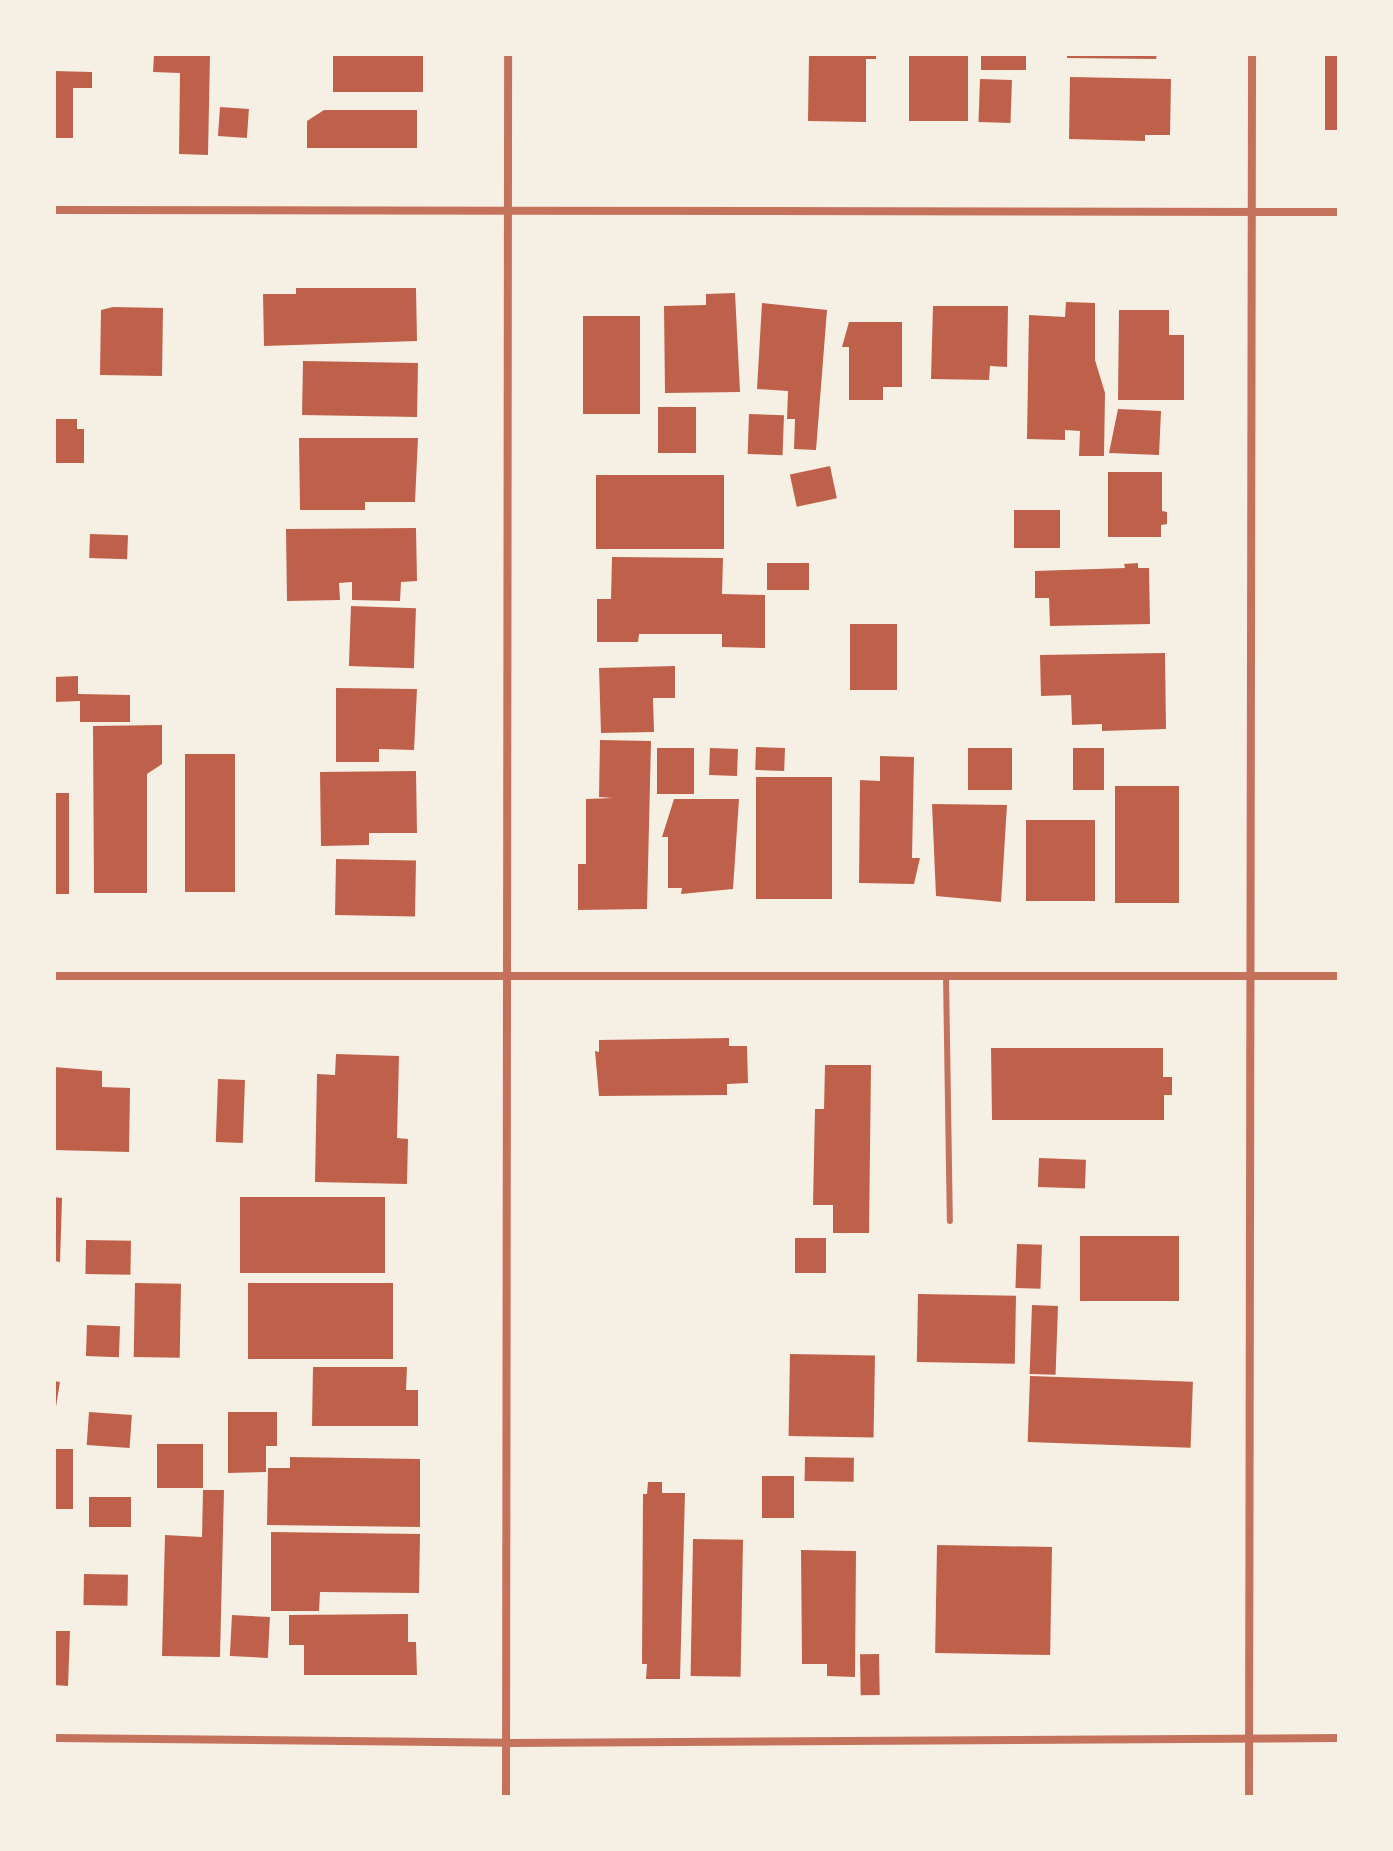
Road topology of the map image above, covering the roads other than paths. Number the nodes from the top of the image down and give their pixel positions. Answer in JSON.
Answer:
{"nodes":[{"id":1,"x":508,"y":54,"type":"edge"},
{"id":2,"x":1252,"y":54,"type":"edge"},
{"id":3,"x":54,"y":210,"type":"edge"},
{"id":4,"x":508,"y":210,"type":"junction"},
{"id":5,"x":1252,"y":212,"type":"junction"},
{"id":6,"x":1339,"y":212,"type":"edge"},
{"id":7,"x":508,"y":975,"type":"junction"},
{"id":8,"x":54,"y":976,"type":"edge"},
{"id":9,"x":946,"y":976,"type":"junction"},
{"id":10,"x":1252,"y":976,"type":"junction"},
{"id":11,"x":1339,"y":976,"type":"edge"},
{"id":12,"x":950,"y":1221,"type":"dead end"},
{"id":13,"x":54,"y":1738,"type":"edge"},
{"id":14,"x":1249,"y":1738,"type":"junction"},
{"id":15,"x":1339,"y":1738,"type":"edge"},
{"id":16,"x":506,"y":1743,"type":"junction"},
{"id":17,"x":506,"y":1797,"type":"edge"},
{"id":18,"x":1249,"y":1797,"type":"edge"}],
"edges":[{"from":1,"to":4,"type":"street"},
{"from":2,"to":5,"type":"street"},
{"from":3,"to":4,"type":"street"},
{"from":4,"to":5,"type":"street"},
{"from":4,"to":7,"type":"street"},
{"from":5,"to":6,"type":"street"},
{"from":5,"to":10,"type":"street"},
{"from":7,"to":8,"type":"street"},
{"from":7,"to":9,"type":"street"},
{"from":7,"to":16,"type":"street"},
{"from":9,"to":10,"type":"street"},
{"from":9,"to":12,"type":"lane"},
{"from":10,"to":11,"type":"street"},
{"from":10,"to":14,"type":"street"},
{"from":13,"to":16,"type":"street"},
{"from":14,"to":15,"type":"street"},
{"from":14,"to":16,"type":"street"},
{"from":14,"to":18,"type":"street"},
{"from":16,"to":17,"type":"street"}]}
